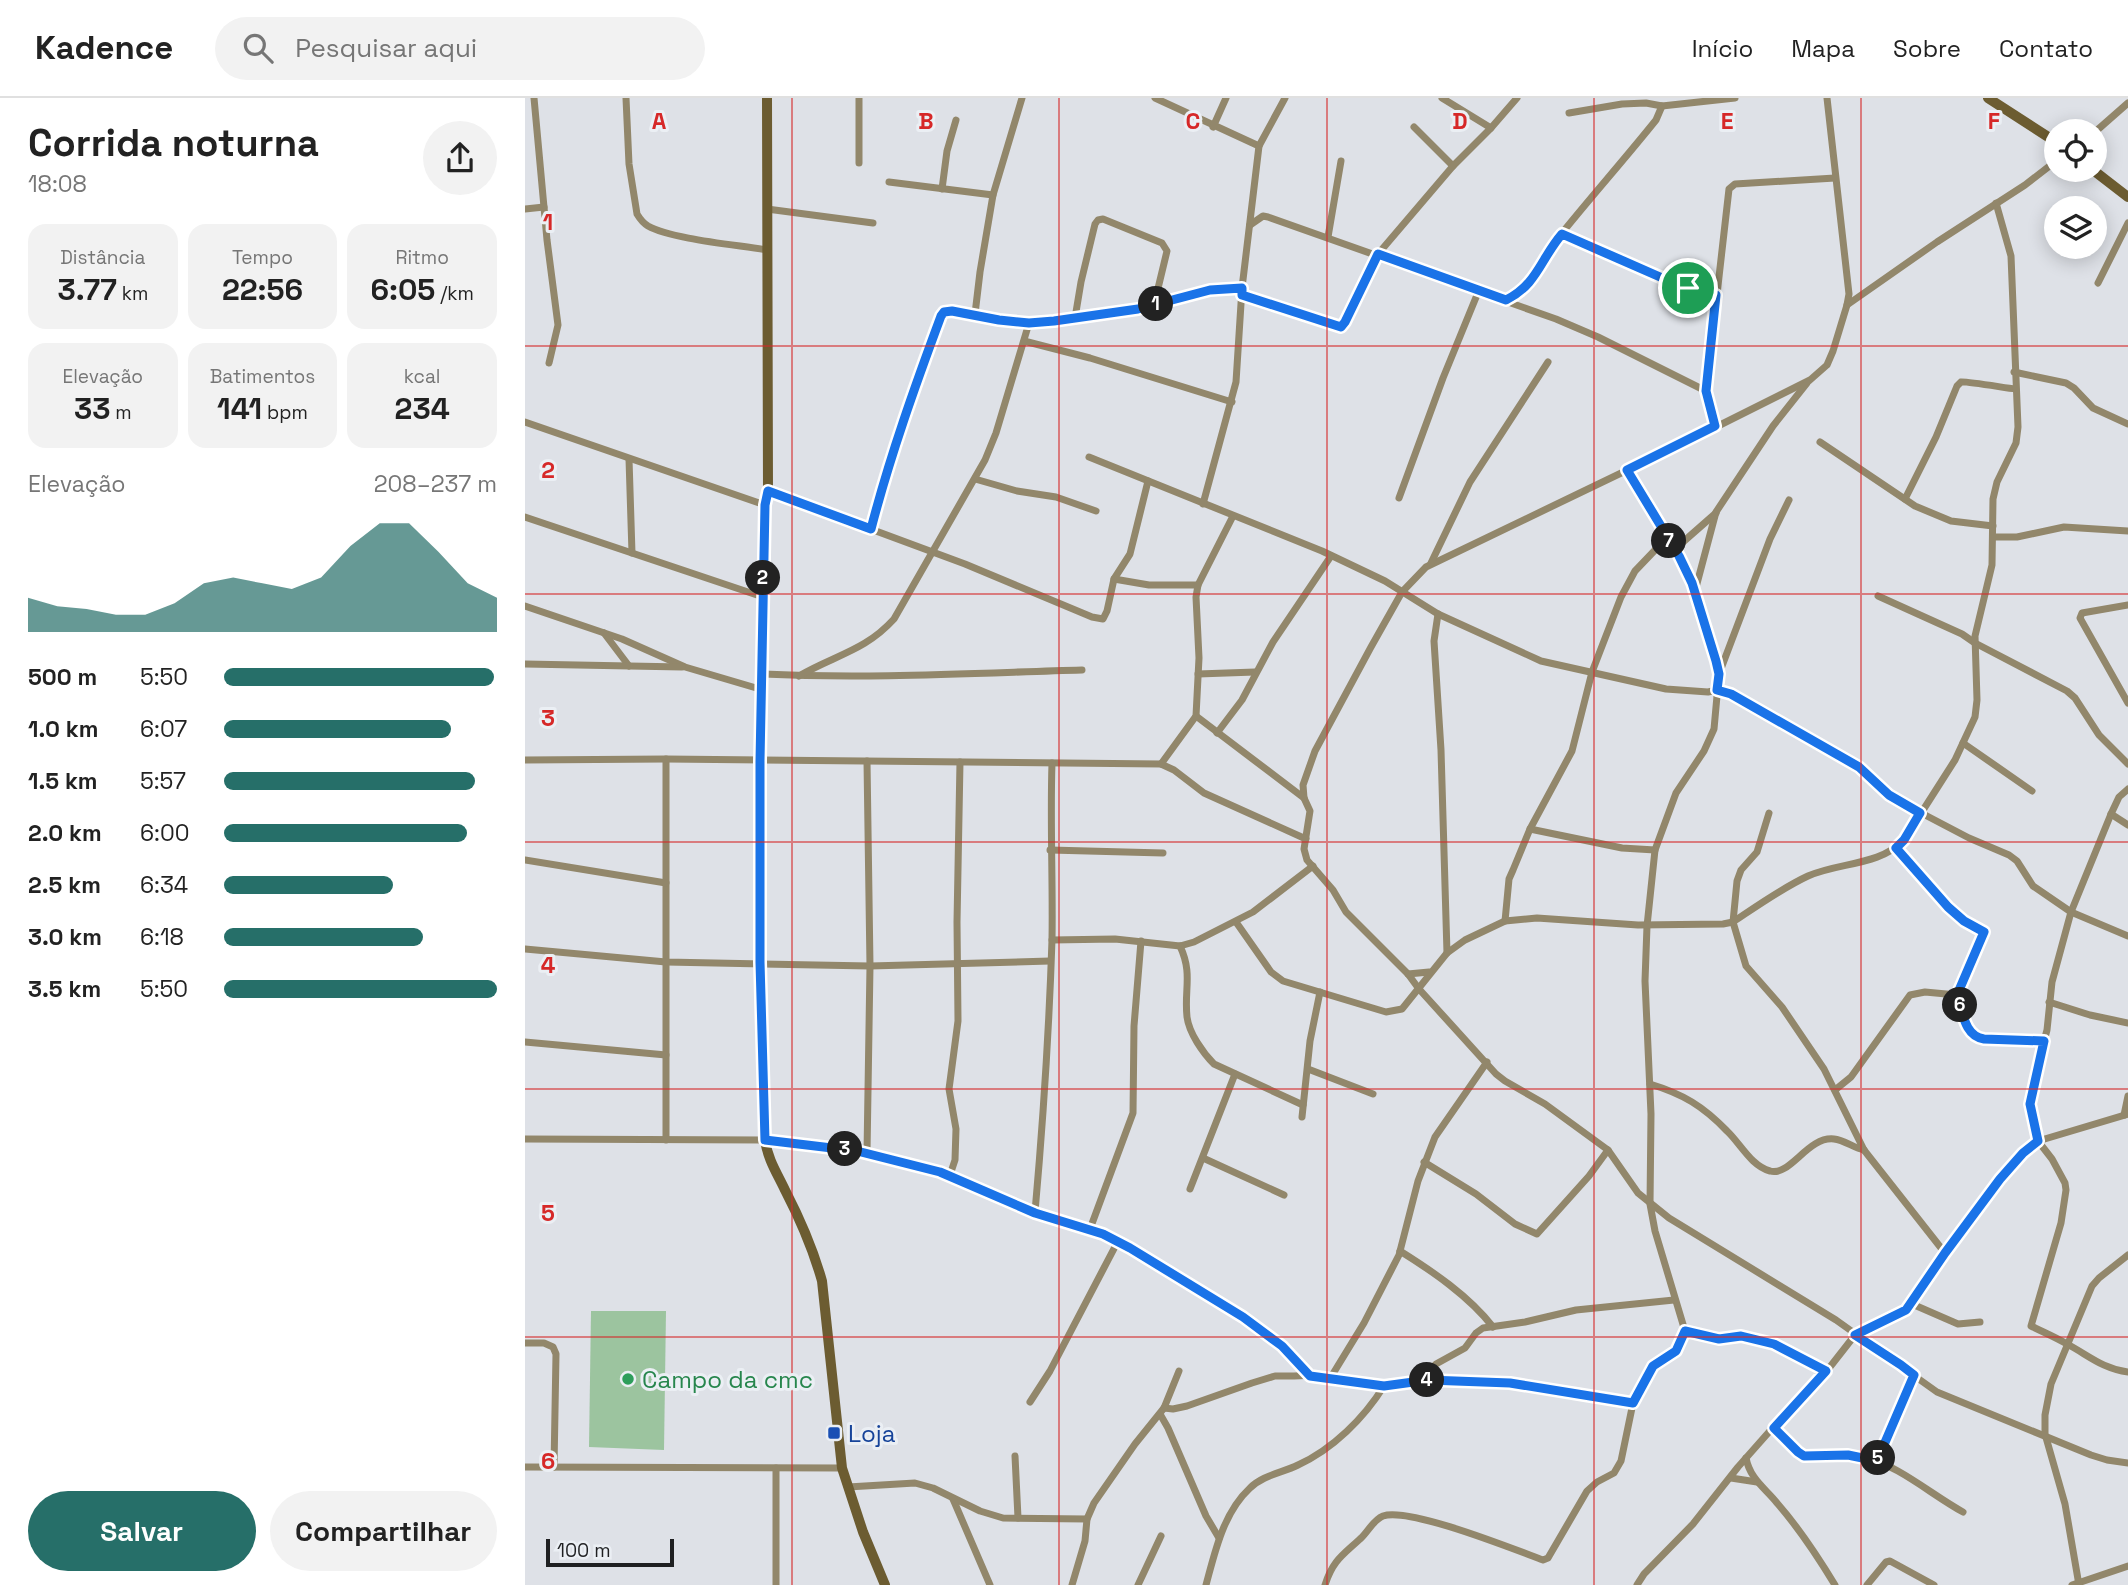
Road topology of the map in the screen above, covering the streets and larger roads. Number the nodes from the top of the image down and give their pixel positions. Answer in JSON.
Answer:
{"nodes":[{"id":1,"x":534,"y":98,"type":"edge"},
{"id":2,"x":626,"y":98,"type":"edge"},
{"id":3,"x":767,"y":98,"type":"edge"},
{"id":4,"x":859,"y":98,"type":"edge"},
{"id":5,"x":1022,"y":98,"type":"edge"},
{"id":6,"x":1155,"y":98,"type":"edge"},
{"id":7,"x":1226,"y":98,"type":"edge"},
{"id":8,"x":1285,"y":98,"type":"edge"},
{"id":9,"x":1442,"y":98,"type":"edge"},
{"id":10,"x":1517,"y":98,"type":"edge"},
{"id":11,"x":1734,"y":98,"type":"edge"},
{"id":12,"x":1827,"y":98,"type":"edge"},
{"id":13,"x":1989,"y":98,"type":"edge"},
{"id":14,"x":2128,"y":103,"type":"edge"},
{"id":15,"x":1662,"y":106,"type":"junction"},
{"id":16,"x":1569,"y":113,"type":"dead end"},
{"id":17,"x":956,"y":120,"type":"dead end"},
{"id":18,"x":2107,"y":121,"type":"edge"},
{"id":19,"x":1213,"y":127,"type":"junction"},
{"id":20,"x":1414,"y":127,"type":"dead end"},
{"id":21,"x":1491,"y":128,"type":"junction"},
{"id":22,"x":2044,"y":134,"type":"edge"},
{"id":23,"x":1259,"y":146,"type":"junction"},
{"id":24,"x":1341,"y":161,"type":"dead end"},
{"id":25,"x":859,"y":163,"type":"dead end"},
{"id":26,"x":1453,"y":166,"type":"junction"},
{"id":27,"x":2044,"y":170,"type":"edge"},
{"id":28,"x":1835,"y":178,"type":"junction"},
{"id":29,"x":2107,"y":181,"type":"edge"},
{"id":30,"x":888,"y":182,"type":"dead end"},
{"id":31,"x":942,"y":189,"type":"junction"},
{"id":32,"x":993,"y":195,"type":"junction"},
{"id":33,"x":2128,"y":197,"type":"edge"},
{"id":34,"x":1996,"y":203,"type":"junction"},
{"id":35,"x":544,"y":207,"type":"junction"},
{"id":36,"x":525,"y":209,"type":"edge"},
{"id":37,"x":767,"y":209,"type":"junction"},
{"id":38,"x":873,"y":223,"type":"dead end"},
{"id":39,"x":2128,"y":223,"type":"edge"},
{"id":40,"x":1251,"y":225,"type":"junction"},
{"id":41,"x":1562,"y":234,"type":"junction"},
{"id":42,"x":1328,"y":237,"type":"junction"},
{"id":43,"x":767,"y":250,"type":"junction"},
{"id":44,"x":1378,"y":254,"type":"junction"},
{"id":45,"x":2098,"y":283,"type":"dead end"},
{"id":46,"x":1479,"y":290,"type":"junction"},
{"id":47,"x":1242,"y":291,"type":"junction"},
{"id":48,"x":1716,"y":295,"type":"junction"},
{"id":49,"x":1506,"y":300,"type":"junction"},
{"id":50,"x":1154,"y":305,"type":"junction"},
{"id":51,"x":1847,"y":305,"type":"junction"},
{"id":52,"x":975,"y":314,"type":"junction"},
{"id":53,"x":1075,"y":318,"type":"junction"},
{"id":54,"x":1029,"y":323,"type":"junction"},
{"id":55,"x":1024,"y":341,"type":"junction"},
{"id":56,"x":1548,"y":362,"type":"dead end"},
{"id":57,"x":549,"y":363,"type":"dead end"},
{"id":58,"x":2014,"y":372,"type":"junction"},
{"id":59,"x":1810,"y":380,"type":"junction"},
{"id":60,"x":2015,"y":389,"type":"junction"},
{"id":61,"x":1706,"y":391,"type":"junction"},
{"id":62,"x":1232,"y":402,"type":"junction"},
{"id":63,"x":525,"y":422,"type":"edge"},
{"id":64,"x":2128,"y":424,"type":"edge"},
{"id":65,"x":1715,"y":426,"type":"junction"},
{"id":66,"x":1820,"y":442,"type":"dead end"},
{"id":67,"x":1089,"y":457,"type":"dead end"},
{"id":68,"x":629,"y":458,"type":"junction"},
{"id":69,"x":1627,"y":470,"type":"junction"},
{"id":70,"x":975,"y":479,"type":"junction"},
{"id":71,"x":1148,"y":481,"type":"junction"},
{"id":72,"x":768,"y":491,"type":"junction"},
{"id":73,"x":1399,"y":498,"type":"dead end"},
{"id":74,"x":1905,"y":499,"type":"junction"},
{"id":75,"x":1789,"y":500,"type":"dead end"},
{"id":76,"x":1203,"y":504,"type":"junction"},
{"id":77,"x":765,"y":505,"type":"junction"},
{"id":78,"x":1096,"y":511,"type":"dead end"},
{"id":79,"x":1716,"y":512,"type":"junction"},
{"id":80,"x":1233,"y":516,"type":"junction"},
{"id":81,"x":525,"y":517,"type":"edge"},
{"id":82,"x":1660,"y":526,"type":"junction"},
{"id":83,"x":1993,"y":526,"type":"junction"},
{"id":84,"x":871,"y":529,"type":"junction"},
{"id":85,"x":2128,"y":531,"type":"edge"},
{"id":86,"x":1993,"y":537,"type":"junction"},
{"id":87,"x":1657,"y":548,"type":"junction"},
{"id":88,"x":1674,"y":548,"type":"junction"},
{"id":89,"x":632,"y":553,"type":"junction"},
{"id":90,"x":933,"y":553,"type":"junction"},
{"id":91,"x":1331,"y":556,"type":"junction"},
{"id":92,"x":1431,"y":564,"type":"junction"},
{"id":93,"x":1114,"y":579,"type":"junction"},
{"id":94,"x":1198,"y":585,"type":"junction"},
{"id":95,"x":1694,"y":592,"type":"junction"},
{"id":96,"x":1402,"y":593,"type":"junction"},
{"id":97,"x":1878,"y":596,"type":"dead end"},
{"id":98,"x":763,"y":597,"type":"junction"},
{"id":99,"x":2128,"y":605,"type":"edge"},
{"id":100,"x":525,"y":606,"type":"edge"},
{"id":101,"x":1439,"y":614,"type":"junction"},
{"id":102,"x":603,"y":633,"type":"junction"},
{"id":103,"x":1975,"y":643,"type":"junction"},
{"id":104,"x":525,"y":664,"type":"edge"},
{"id":105,"x":629,"y":666,"type":"junction"},
{"id":106,"x":685,"y":667,"type":"junction"},
{"id":107,"x":1082,"y":670,"type":"dead end"},
{"id":108,"x":1255,"y":672,"type":"junction"},
{"id":109,"x":1592,"y":672,"type":"junction"},
{"id":110,"x":763,"y":674,"type":"junction"},
{"id":111,"x":1198,"y":674,"type":"junction"},
{"id":112,"x":1719,"y":674,"type":"junction"},
{"id":113,"x":799,"y":676,"type":"junction"},
{"id":114,"x":763,"y":690,"type":"junction"},
{"id":115,"x":1717,"y":690,"type":"junction"},
{"id":116,"x":2128,"y":703,"type":"edge"},
{"id":117,"x":1196,"y":716,"type":"junction"},
{"id":118,"x":1217,"y":733,"type":"junction"},
{"id":119,"x":1963,"y":743,"type":"junction"},
{"id":120,"x":666,"y":759,"type":"junction"},
{"id":121,"x":525,"y":760,"type":"edge"},
{"id":122,"x":760,"y":761,"type":"junction"},
{"id":123,"x":867,"y":761,"type":"junction"},
{"id":124,"x":960,"y":762,"type":"junction"},
{"id":125,"x":1052,"y":763,"type":"junction"},
{"id":126,"x":1161,"y":764,"type":"junction"},
{"id":127,"x":2128,"y":764,"type":"edge"},
{"id":128,"x":2128,"y":789,"type":"edge"},
{"id":129,"x":2032,"y":792,"type":"dead end"},
{"id":130,"x":1304,"y":798,"type":"junction"},
{"id":131,"x":1769,"y":813,"type":"dead end"},
{"id":132,"x":1920,"y":813,"type":"junction"},
{"id":133,"x":2111,"y":814,"type":"junction"},
{"id":134,"x":2128,"y":825,"type":"edge"},
{"id":135,"x":1530,"y":829,"type":"junction"},
{"id":136,"x":1305,"y":839,"type":"junction"},
{"id":137,"x":1896,"y":848,"type":"junction"},
{"id":138,"x":1050,"y":850,"type":"junction"},
{"id":139,"x":1655,"y":850,"type":"junction"},
{"id":140,"x":1163,"y":853,"type":"dead end"},
{"id":141,"x":525,"y":860,"type":"edge"},
{"id":142,"x":1313,"y":866,"type":"junction"},
{"id":143,"x":666,"y":883,"type":"junction"},
{"id":144,"x":2071,"y":912,"type":"junction"},
{"id":145,"x":1505,"y":921,"type":"junction"},
{"id":146,"x":1236,"y":922,"type":"junction"},
{"id":147,"x":1733,"y":922,"type":"junction"},
{"id":148,"x":1647,"y":926,"type":"junction"},
{"id":149,"x":2128,"y":936,"type":"edge"},
{"id":150,"x":1052,"y":940,"type":"junction"},
{"id":151,"x":1142,"y":941,"type":"junction"},
{"id":152,"x":1180,"y":946,"type":"junction"},
{"id":153,"x":525,"y":949,"type":"edge"},
{"id":154,"x":1447,"y":953,"type":"junction"},
{"id":155,"x":1050,"y":961,"type":"junction"},
{"id":156,"x":666,"y":962,"type":"junction"},
{"id":157,"x":760,"y":962,"type":"junction"},
{"id":158,"x":958,"y":963,"type":"junction"},
{"id":159,"x":870,"y":965,"type":"junction"},
{"id":160,"x":1429,"y":972,"type":"junction"},
{"id":161,"x":1408,"y":974,"type":"junction"},
{"id":162,"x":1419,"y":989,"type":"junction"},
{"id":163,"x":1320,"y":992,"type":"junction"},
{"id":164,"x":1957,"y":995,"type":"junction"},
{"id":165,"x":2049,"y":1002,"type":"junction"},
{"id":166,"x":2128,"y":1023,"type":"edge"},
{"id":167,"x":2044,"y":1041,"type":"junction"},
{"id":168,"x":525,"y":1042,"type":"edge"},
{"id":169,"x":666,"y":1055,"type":"junction"},
{"id":170,"x":1486,"y":1062,"type":"junction"},
{"id":171,"x":1308,"y":1069,"type":"junction"},
{"id":172,"x":1235,"y":1074,"type":"junction"},
{"id":173,"x":1650,"y":1084,"type":"junction"},
{"id":174,"x":1835,"y":1090,"type":"junction"},
{"id":175,"x":1373,"y":1094,"type":"dead end"},
{"id":176,"x":2128,"y":1096,"type":"edge"},
{"id":177,"x":1303,"y":1105,"type":"junction"},
{"id":178,"x":2126,"y":1114,"type":"edge"},
{"id":179,"x":1302,"y":1117,"type":"dead end"},
{"id":180,"x":525,"y":1139,"type":"edge"},
{"id":181,"x":667,"y":1140,"type":"junction"},
{"id":182,"x":765,"y":1140,"type":"junction"},
{"id":183,"x":2038,"y":1141,"type":"junction"},
{"id":184,"x":1608,"y":1150,"type":"junction"},
{"id":185,"x":1864,"y":1150,"type":"junction"},
{"id":186,"x":867,"y":1153,"type":"junction"},
{"id":187,"x":1203,"y":1158,"type":"junction"},
{"id":188,"x":1424,"y":1162,"type":"junction"},
{"id":189,"x":950,"y":1175,"type":"junction"},
{"id":190,"x":1190,"y":1189,"type":"dead end"},
{"id":191,"x":1284,"y":1195,"type":"dead end"},
{"id":192,"x":1650,"y":1204,"type":"junction"},
{"id":193,"x":1035,"y":1213,"type":"junction"},
{"id":194,"x":1090,"y":1229,"type":"junction"},
{"id":195,"x":1118,"y":1241,"type":"junction"},
{"id":196,"x":1400,"y":1251,"type":"junction"},
{"id":197,"x":1945,"y":1253,"type":"junction"},
{"id":198,"x":2128,"y":1255,"type":"edge"},
{"id":199,"x":1674,"y":1300,"type":"junction"},
{"id":200,"x":1912,"y":1304,"type":"junction"},
{"id":201,"x":1980,"y":1322,"type":"dead end"},
{"id":202,"x":1493,"y":1327,"type":"junction"},
{"id":203,"x":1685,"y":1331,"type":"junction"},
{"id":204,"x":1855,"y":1335,"type":"junction"},
{"id":205,"x":525,"y":1343,"type":"edge"},
{"id":206,"x":2069,"y":1345,"type":"junction"},
{"id":207,"x":1179,"y":1371,"type":"dead end"},
{"id":208,"x":1826,"y":1371,"type":"junction"},
{"id":209,"x":2128,"y":1372,"type":"edge"},
{"id":210,"x":1914,"y":1375,"type":"junction"},
{"id":211,"x":1310,"y":1376,"type":"junction"},
{"id":212,"x":1331,"y":1377,"type":"junction"},
{"id":213,"x":1417,"y":1381,"type":"junction"},
{"id":214,"x":1384,"y":1386,"type":"junction"},
{"id":215,"x":1030,"y":1402,"type":"dead end"},
{"id":216,"x":1633,"y":1403,"type":"junction"},
{"id":217,"x":1162,"y":1411,"type":"junction"},
{"id":218,"x":1774,"y":1428,"type":"junction"},
{"id":219,"x":2045,"y":1434,"type":"junction"},
{"id":220,"x":1015,"y":1456,"type":"dead end"},
{"id":221,"x":1746,"y":1458,"type":"junction"},
{"id":222,"x":1877,"y":1461,"type":"junction"},
{"id":223,"x":2128,"y":1463,"type":"edge"},
{"id":224,"x":525,"y":1467,"type":"edge"},
{"id":225,"x":554,"y":1467,"type":"junction"},
{"id":226,"x":776,"y":1468,"type":"junction"},
{"id":227,"x":842,"y":1468,"type":"junction"},
{"id":228,"x":1731,"y":1478,"type":"junction"},
{"id":229,"x":1757,"y":1482,"type":"junction"},
{"id":230,"x":848,"y":1488,"type":"junction"},
{"id":231,"x":953,"y":1498,"type":"junction"},
{"id":232,"x":1963,"y":1512,"type":"dead end"},
{"id":233,"x":1018,"y":1518,"type":"junction"},
{"id":234,"x":1087,"y":1519,"type":"junction"},
{"id":235,"x":1161,"y":1536,"type":"dead end"},
{"id":236,"x":1219,"y":1538,"type":"junction"},
{"id":237,"x":2128,"y":1566,"type":"edge"},
{"id":238,"x":2076,"y":1584,"type":"edge"},
{"id":239,"x":776,"y":1585,"type":"edge"},
{"id":240,"x":885,"y":1585,"type":"edge"},
{"id":241,"x":990,"y":1585,"type":"edge"},
{"id":242,"x":1072,"y":1585,"type":"edge"},
{"id":243,"x":1138,"y":1585,"type":"edge"},
{"id":244,"x":1206,"y":1585,"type":"edge"},
{"id":245,"x":1325,"y":1585,"type":"edge"},
{"id":246,"x":1637,"y":1585,"type":"edge"},
{"id":247,"x":1835,"y":1585,"type":"edge"},
{"id":248,"x":1867,"y":1585,"type":"edge"},
{"id":249,"x":1934,"y":1585,"type":"edge"}],
"edges":[{"from":1,"to":35,"type":"street"},
{"from":2,"to":43,"type":"street"},
{"from":3,"to":37,"type":"street"},
{"from":4,"to":25,"type":"street"},
{"from":5,"to":32,"type":"street"},
{"from":6,"to":19,"type":"street"},
{"from":7,"to":19,"type":"street"},
{"from":8,"to":23,"type":"street"},
{"from":9,"to":21,"type":"street"},
{"from":10,"to":21,"type":"street"},
{"from":11,"to":15,"type":"street"},
{"from":12,"to":28,"type":"street"},
{"from":13,"to":22,"type":"street"},
{"from":14,"to":18,"type":"street"},
{"from":15,"to":16,"type":"street"},
{"from":15,"to":41,"type":"street"},
{"from":17,"to":31,"type":"street"},
{"from":19,"to":23,"type":"street"},
{"from":20,"to":26,"type":"street"},
{"from":21,"to":26,"type":"street"},
{"from":23,"to":40,"type":"street"},
{"from":24,"to":42,"type":"street"},
{"from":26,"to":44,"type":"street"},
{"from":27,"to":34,"type":"street"},
{"from":28,"to":48,"type":"street"},
{"from":28,"to":51,"type":"street"},
{"from":29,"to":33,"type":"street"},
{"from":30,"to":31,"type":"street"},
{"from":31,"to":32,"type":"street"},
{"from":32,"to":52,"type":"street"},
{"from":34,"to":51,"type":"street"},
{"from":34,"to":58,"type":"street"},
{"from":35,"to":36,"type":"street"},
{"from":35,"to":57,"type":"street"},
{"from":37,"to":38,"type":"street"},
{"from":37,"to":43,"type":"street"},
{"from":39,"to":45,"type":"street"},
{"from":40,"to":42,"type":"street"},
{"from":40,"to":47,"type":"street"},
{"from":41,"to":48,"type":"street"},
{"from":41,"to":49,"type":"street"},
{"from":42,"to":44,"type":"street"},
{"from":43,"to":72,"type":"street"},
{"from":44,"to":46,"type":"street"},
{"from":44,"to":47,"type":"street"},
{"from":46,"to":49,"type":"street"},
{"from":46,"to":73,"type":"street"},
{"from":47,"to":50,"type":"street"},
{"from":47,"to":62,"type":"street"},
{"from":48,"to":61,"type":"street"},
{"from":49,"to":61,"type":"street"},
{"from":50,"to":53,"type":"street"},
{"from":50,"to":53,"type":"street"},
{"from":51,"to":59,"type":"street"},
{"from":52,"to":54,"type":"street"},
{"from":52,"to":84,"type":"street"},
{"from":53,"to":54,"type":"street"},
{"from":54,"to":55,"type":"street"},
{"from":55,"to":62,"type":"street"},
{"from":55,"to":70,"type":"street"},
{"from":56,"to":92,"type":"street"},
{"from":58,"to":60,"type":"street"},
{"from":58,"to":64,"type":"street"},
{"from":59,"to":65,"type":"street"},
{"from":59,"to":79,"type":"street"},
{"from":60,"to":74,"type":"street"},
{"from":60,"to":83,"type":"street"},
{"from":61,"to":65,"type":"street"},
{"from":62,"to":76,"type":"street"},
{"from":63,"to":68,"type":"street"},
{"from":65,"to":69,"type":"street"},
{"from":66,"to":74,"type":"street"},
{"from":67,"to":71,"type":"street"},
{"from":68,"to":77,"type":"street"},
{"from":68,"to":89,"type":"street"},
{"from":69,"to":82,"type":"street"},
{"from":69,"to":92,"type":"street"},
{"from":70,"to":78,"type":"street"},
{"from":70,"to":90,"type":"street"},
{"from":71,"to":76,"type":"street"},
{"from":71,"to":93,"type":"street"},
{"from":72,"to":77,"type":"street"},
{"from":72,"to":84,"type":"street"},
{"from":74,"to":83,"type":"street"},
{"from":75,"to":112,"type":"street"},
{"from":76,"to":80,"type":"street"},
{"from":77,"to":98,"type":"street"},
{"from":79,"to":88,"type":"street"},
{"from":79,"to":95,"type":"street"},
{"from":80,"to":91,"type":"street"},
{"from":80,"to":94,"type":"street"},
{"from":81,"to":89,"type":"street"},
{"from":82,"to":87,"type":"street"},
{"from":82,"to":88,"type":"street"},
{"from":83,"to":86,"type":"street"},
{"from":84,"to":90,"type":"street"},
{"from":85,"to":86,"type":"street"},
{"from":86,"to":103,"type":"street"},
{"from":87,"to":88,"type":"street"},
{"from":87,"to":109,"type":"street"},
{"from":88,"to":95,"type":"street"},
{"from":89,"to":98,"type":"street"},
{"from":90,"to":93,"type":"street"},
{"from":90,"to":113,"type":"street"},
{"from":91,"to":96,"type":"street"},
{"from":91,"to":108,"type":"street"},
{"from":92,"to":96,"type":"street"},
{"from":93,"to":94,"type":"street"},
{"from":94,"to":111,"type":"street"},
{"from":95,"to":112,"type":"street"},
{"from":96,"to":101,"type":"street"},
{"from":96,"to":130,"type":"street"},
{"from":97,"to":103,"type":"street"},
{"from":98,"to":110,"type":"street"},
{"from":99,"to":116,"type":"street"},
{"from":100,"to":102,"type":"street"},
{"from":101,"to":109,"type":"street"},
{"from":101,"to":154,"type":"street"},
{"from":102,"to":105,"type":"street"},
{"from":102,"to":106,"type":"street"},
{"from":103,"to":119,"type":"street"},
{"from":103,"to":127,"type":"street"},
{"from":104,"to":105,"type":"street"},
{"from":105,"to":106,"type":"street"},
{"from":106,"to":114,"type":"street"},
{"from":107,"to":113,"type":"street"},
{"from":108,"to":111,"type":"street"},
{"from":108,"to":118,"type":"street"},
{"from":109,"to":115,"type":"street"},
{"from":109,"to":135,"type":"street"},
{"from":110,"to":113,"type":"street"},
{"from":110,"to":114,"type":"street"},
{"from":111,"to":117,"type":"street"},
{"from":112,"to":115,"type":"street"},
{"from":114,"to":122,"type":"street"},
{"from":115,"to":132,"type":"street"},
{"from":115,"to":139,"type":"street"},
{"from":117,"to":118,"type":"street"},
{"from":117,"to":126,"type":"street"},
{"from":118,"to":130,"type":"street"},
{"from":119,"to":129,"type":"street"},
{"from":119,"to":132,"type":"street"},
{"from":120,"to":121,"type":"street"},
{"from":120,"to":122,"type":"street"},
{"from":120,"to":143,"type":"street"},
{"from":122,"to":123,"type":"street"},
{"from":122,"to":157,"type":"street"},
{"from":123,"to":124,"type":"street"},
{"from":123,"to":159,"type":"street"},
{"from":124,"to":125,"type":"street"},
{"from":124,"to":158,"type":"street"},
{"from":125,"to":126,"type":"street"},
{"from":125,"to":138,"type":"street"},
{"from":126,"to":136,"type":"street"},
{"from":128,"to":133,"type":"street"},
{"from":130,"to":136,"type":"street"},
{"from":131,"to":147,"type":"street"},
{"from":132,"to":137,"type":"street"},
{"from":132,"to":144,"type":"street"},
{"from":133,"to":134,"type":"street"},
{"from":133,"to":144,"type":"street"},
{"from":135,"to":139,"type":"street"},
{"from":135,"to":145,"type":"street"},
{"from":136,"to":142,"type":"street"},
{"from":137,"to":147,"type":"street"},
{"from":137,"to":164,"type":"street"},
{"from":138,"to":140,"type":"street"},
{"from":138,"to":150,"type":"street"},
{"from":139,"to":148,"type":"street"},
{"from":141,"to":143,"type":"street"},
{"from":142,"to":146,"type":"street"},
{"from":142,"to":161,"type":"street"},
{"from":143,"to":156,"type":"street"},
{"from":144,"to":149,"type":"street"},
{"from":144,"to":165,"type":"street"},
{"from":145,"to":148,"type":"street"},
{"from":145,"to":154,"type":"street"},
{"from":146,"to":152,"type":"street"},
{"from":146,"to":163,"type":"street"},
{"from":147,"to":148,"type":"street"},
{"from":147,"to":174,"type":"street"},
{"from":148,"to":173,"type":"street"},
{"from":150,"to":151,"type":"street"},
{"from":150,"to":155,"type":"street"},
{"from":151,"to":152,"type":"street"},
{"from":151,"to":194,"type":"street"},
{"from":152,"to":172,"type":"street"},
{"from":153,"to":156,"type":"street"},
{"from":154,"to":160,"type":"street"},
{"from":155,"to":158,"type":"street"},
{"from":155,"to":193,"type":"street"},
{"from":156,"to":157,"type":"street"},
{"from":156,"to":169,"type":"street"},
{"from":157,"to":159,"type":"street"},
{"from":157,"to":182,"type":"street"},
{"from":158,"to":159,"type":"street"},
{"from":158,"to":189,"type":"street"},
{"from":159,"to":186,"type":"street"},
{"from":160,"to":161,"type":"street"},
{"from":160,"to":162,"type":"street"},
{"from":161,"to":162,"type":"street"},
{"from":162,"to":163,"type":"street"},
{"from":162,"to":170,"type":"street"},
{"from":163,"to":171,"type":"street"},
{"from":164,"to":167,"type":"street"},
{"from":164,"to":174,"type":"street"},
{"from":165,"to":166,"type":"street"},
{"from":165,"to":167,"type":"street"},
{"from":167,"to":183,"type":"street"},
{"from":168,"to":169,"type":"street"},
{"from":169,"to":181,"type":"street"},
{"from":170,"to":184,"type":"street"},
{"from":170,"to":188,"type":"street"},
{"from":171,"to":175,"type":"street"},
{"from":171,"to":177,"type":"street"},
{"from":172,"to":177,"type":"street"},
{"from":172,"to":187,"type":"street"},
{"from":173,"to":185,"type":"street"},
{"from":173,"to":192,"type":"street"},
{"from":174,"to":185,"type":"street"},
{"from":176,"to":178,"type":"street"},
{"from":177,"to":179,"type":"street"},
{"from":178,"to":183,"type":"street"},
{"from":180,"to":181,"type":"street"},
{"from":181,"to":182,"type":"street"},
{"from":182,"to":186,"type":"street"},
{"from":182,"to":227,"type":"street"},
{"from":183,"to":197,"type":"street"},
{"from":183,"to":206,"type":"street"},
{"from":184,"to":188,"type":"street"},
{"from":184,"to":192,"type":"street"},
{"from":185,"to":197,"type":"street"},
{"from":186,"to":189,"type":"street"},
{"from":187,"to":190,"type":"street"},
{"from":187,"to":191,"type":"street"},
{"from":188,"to":196,"type":"street"},
{"from":189,"to":193,"type":"street"},
{"from":192,"to":199,"type":"street"},
{"from":192,"to":204,"type":"street"},
{"from":193,"to":194,"type":"street"},
{"from":194,"to":195,"type":"street"},
{"from":195,"to":211,"type":"street"},
{"from":195,"to":215,"type":"street"},
{"from":196,"to":202,"type":"street"},
{"from":196,"to":212,"type":"street"},
{"from":197,"to":200,"type":"street"},
{"from":198,"to":206,"type":"street"},
{"from":199,"to":202,"type":"street"},
{"from":199,"to":203,"type":"street"},
{"from":200,"to":201,"type":"street"},
{"from":200,"to":204,"type":"street"},
{"from":202,"to":213,"type":"street"},
{"from":203,"to":208,"type":"street"},
{"from":203,"to":216,"type":"street"},
{"from":204,"to":208,"type":"street"},
{"from":204,"to":210,"type":"street"},
{"from":205,"to":225,"type":"street"},
{"from":206,"to":209,"type":"street"},
{"from":206,"to":219,"type":"street"},
{"from":207,"to":217,"type":"street"},
{"from":208,"to":218,"type":"street"},
{"from":210,"to":219,"type":"street"},
{"from":210,"to":222,"type":"street"},
{"from":211,"to":212,"type":"street"},
{"from":211,"to":217,"type":"street"},
{"from":212,"to":214,"type":"street"},
{"from":213,"to":214,"type":"street"},
{"from":213,"to":216,"type":"street"},
{"from":214,"to":236,"type":"street"},
{"from":216,"to":245,"type":"street"},
{"from":217,"to":234,"type":"street"},
{"from":217,"to":236,"type":"street"},
{"from":218,"to":221,"type":"street"},
{"from":218,"to":222,"type":"street"},
{"from":219,"to":223,"type":"street"},
{"from":219,"to":238,"type":"street"},
{"from":220,"to":233,"type":"street"},
{"from":221,"to":228,"type":"street"},
{"from":221,"to":229,"type":"street"},
{"from":222,"to":232,"type":"street"},
{"from":224,"to":225,"type":"street"},
{"from":225,"to":226,"type":"street"},
{"from":226,"to":227,"type":"street"},
{"from":226,"to":239,"type":"street"},
{"from":227,"to":230,"type":"street"},
{"from":228,"to":229,"type":"street"},
{"from":228,"to":246,"type":"street"},
{"from":229,"to":247,"type":"street"},
{"from":230,"to":231,"type":"street"},
{"from":230,"to":240,"type":"street"},
{"from":231,"to":233,"type":"street"},
{"from":231,"to":241,"type":"street"},
{"from":233,"to":234,"type":"street"},
{"from":234,"to":242,"type":"street"},
{"from":235,"to":243,"type":"street"},
{"from":236,"to":244,"type":"street"},
{"from":237,"to":238,"type":"street"},
{"from":248,"to":249,"type":"street"}]}
